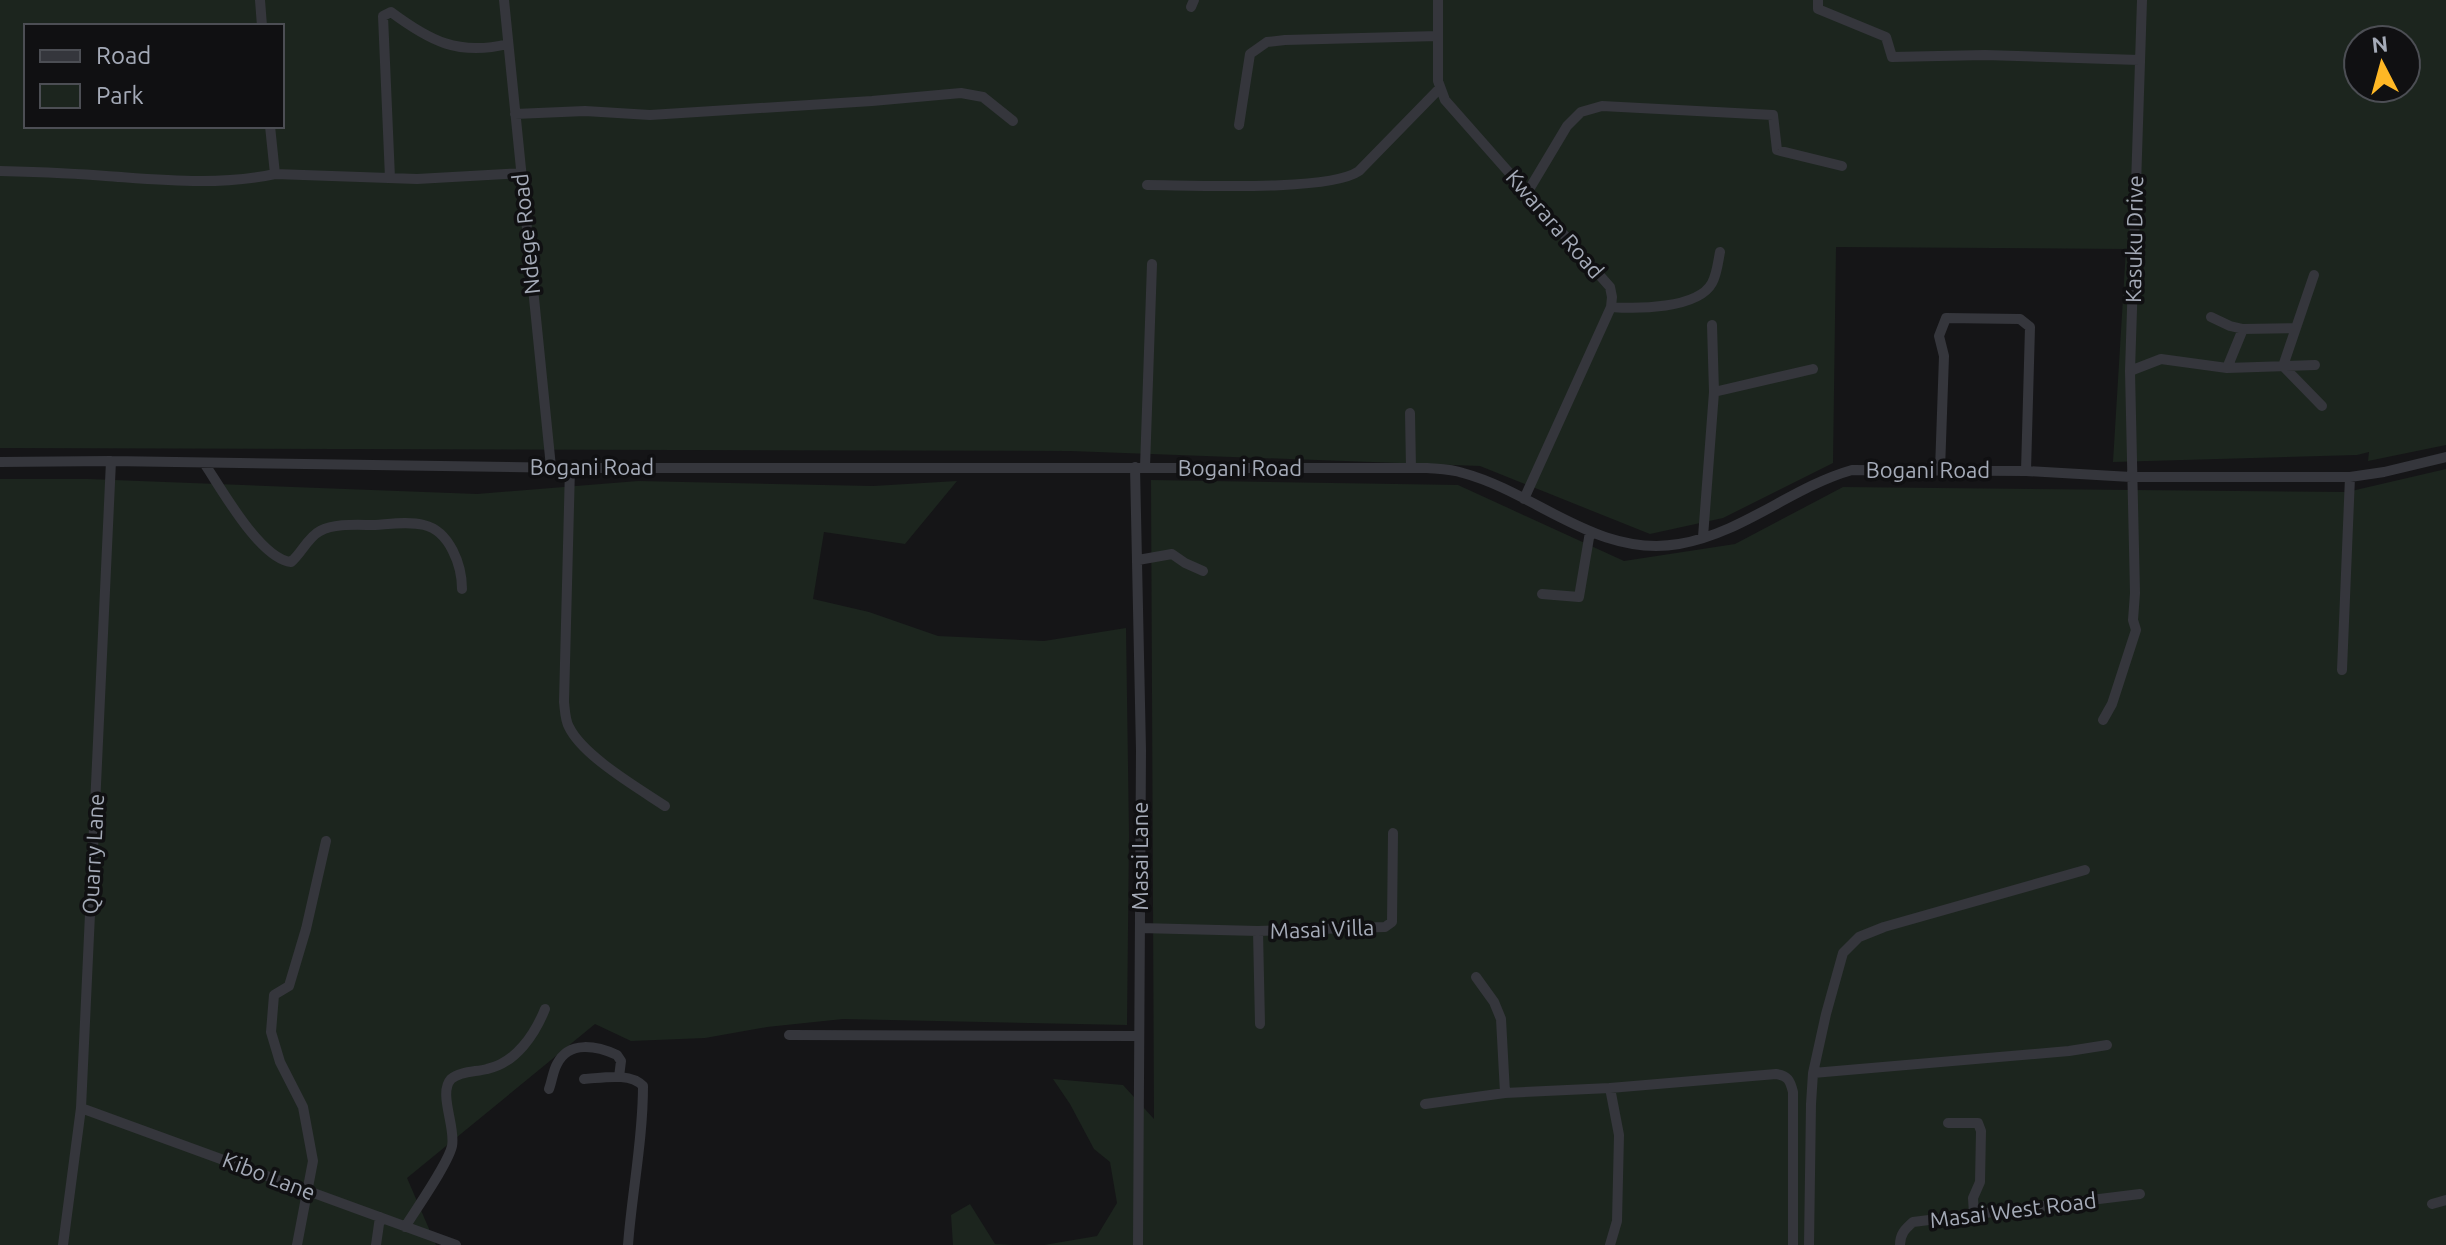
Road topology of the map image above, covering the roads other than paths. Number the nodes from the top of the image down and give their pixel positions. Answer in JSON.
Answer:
{"nodes":[{"id":1,"x":260,"y":0,"type":"edge"},
{"id":2,"x":504,"y":0,"type":"edge"},
{"id":3,"x":1438,"y":0,"type":"edge"},
{"id":4,"x":1818,"y":0,"type":"edge"},
{"id":5,"x":2142,"y":0,"type":"edge"},
{"id":6,"x":262,"y":24,"type":"edge"},
{"id":7,"x":1438,"y":36,"type":"junction"},
{"id":8,"x":508,"y":44,"type":"junction"},
{"id":9,"x":2139,"y":60,"type":"junction"},
{"id":10,"x":1440,"y":88,"type":"junction"},
{"id":11,"x":515,"y":114,"type":"junction"},
{"id":12,"x":1013,"y":121,"type":"dead end"},
{"id":13,"x":1239,"y":125,"type":"dead end"},
{"id":14,"x":270,"y":128,"type":"edge"},
{"id":15,"x":1842,"y":166,"type":"dead end"},
{"id":16,"x":0,"y":171,"type":"edge"},
{"id":17,"x":521,"y":173,"type":"junction"},
{"id":18,"x":275,"y":174,"type":"junction"},
{"id":19,"x":390,"y":178,"type":"junction"},
{"id":20,"x":1147,"y":185,"type":"dead end"},
{"id":21,"x":1527,"y":193,"type":"junction"},
{"id":22,"x":1720,"y":252,"type":"dead end"},
{"id":23,"x":1152,"y":264,"type":"dead end"},
{"id":24,"x":2314,"y":275,"type":"dead end"},
{"id":25,"x":1611,"y":307,"type":"junction"},
{"id":26,"x":2211,"y":317,"type":"dead end"},
{"id":27,"x":1712,"y":325,"type":"dead end"},
{"id":28,"x":2296,"y":328,"type":"junction"},
{"id":29,"x":2243,"y":329,"type":"junction"},
{"id":30,"x":2315,"y":365,"type":"dead end"},
{"id":31,"x":2283,"y":366,"type":"junction"},
{"id":32,"x":2227,"y":368,"type":"junction"},
{"id":33,"x":1813,"y":369,"type":"dead end"},
{"id":34,"x":2130,"y":371,"type":"junction"},
{"id":35,"x":1714,"y":392,"type":"junction"},
{"id":36,"x":2322,"y":406,"type":"dead end"},
{"id":37,"x":1410,"y":413,"type":"dead end"},
{"id":38,"x":2446,"y":457,"type":"edge"},
{"id":39,"x":111,"y":461,"type":"junction"},
{"id":40,"x":0,"y":462,"type":"edge"},
{"id":41,"x":204,"y":463,"type":"junction"},
{"id":42,"x":551,"y":467,"type":"junction"},
{"id":43,"x":1140,"y":467,"type":"junction"},
{"id":44,"x":570,"y":468,"type":"junction"},
{"id":45,"x":1411,"y":468,"type":"junction"},
{"id":46,"x":1940,"y":470,"type":"junction"},
{"id":47,"x":2026,"y":471,"type":"junction"},
{"id":48,"x":2131,"y":477,"type":"junction"},
{"id":49,"x":2350,"y":477,"type":"junction"},
{"id":50,"x":1524,"y":499,"type":"junction"},
{"id":51,"x":1590,"y":532,"type":"junction"},
{"id":52,"x":1703,"y":537,"type":"junction"},
{"id":53,"x":1138,"y":560,"type":"junction"},
{"id":54,"x":1203,"y":571,"type":"dead end"},
{"id":55,"x":462,"y":589,"type":"dead end"},
{"id":56,"x":1542,"y":594,"type":"dead end"},
{"id":57,"x":2342,"y":670,"type":"dead end"},
{"id":58,"x":2103,"y":720,"type":"dead end"},
{"id":59,"x":665,"y":806,"type":"dead end"},
{"id":60,"x":1393,"y":833,"type":"dead end"},
{"id":61,"x":326,"y":841,"type":"dead end"},
{"id":62,"x":2085,"y":870,"type":"dead end"},
{"id":63,"x":1140,"y":928,"type":"junction"},
{"id":64,"x":1258,"y":931,"type":"junction"},
{"id":65,"x":1476,"y":977,"type":"dead end"},
{"id":66,"x":545,"y":1009,"type":"dead end"},
{"id":67,"x":1260,"y":1024,"type":"dead end"},
{"id":68,"x":789,"y":1035,"type":"dead end"},
{"id":69,"x":1138,"y":1036,"type":"junction"},
{"id":70,"x":2107,"y":1045,"type":"dead end"},
{"id":71,"x":1813,"y":1073,"type":"junction"},
{"id":72,"x":619,"y":1077,"type":"junction"},
{"id":73,"x":584,"y":1079,"type":"dead end"},
{"id":74,"x":1610,"y":1088,"type":"junction"},
{"id":75,"x":549,"y":1089,"type":"dead end"},
{"id":76,"x":1505,"y":1093,"type":"junction"},
{"id":77,"x":1425,"y":1104,"type":"dead end"},
{"id":78,"x":81,"y":1108,"type":"junction"},
{"id":79,"x":1948,"y":1123,"type":"dead end"},
{"id":80,"x":307,"y":1191,"type":"junction"},
{"id":81,"x":2140,"y":1194,"type":"dead end"},
{"id":82,"x":2446,"y":1200,"type":"edge"},
{"id":83,"x":2432,"y":1204,"type":"dead end"},
{"id":84,"x":1974,"y":1214,"type":"junction"},
{"id":85,"x":380,"y":1217,"type":"junction"},
{"id":86,"x":405,"y":1227,"type":"junction"},
{"id":87,"x":63,"y":1245,"type":"edge"},
{"id":88,"x":297,"y":1245,"type":"edge"},
{"id":89,"x":376,"y":1245,"type":"edge"},
{"id":90,"x":456,"y":1245,"type":"edge"},
{"id":91,"x":628,"y":1245,"type":"edge"},
{"id":92,"x":1138,"y":1245,"type":"edge"},
{"id":93,"x":1610,"y":1245,"type":"edge"},
{"id":94,"x":1793,"y":1245,"type":"edge"},
{"id":95,"x":1809,"y":1245,"type":"edge"},
{"id":96,"x":1900,"y":1245,"type":"edge"}],
"edges":[{"from":1,"to":6,"type":"street"},
{"from":2,"to":8,"type":"street","name":"Ndege Road"},
{"from":3,"to":7,"type":"street"},
{"from":4,"to":9,"type":"street"},
{"from":5,"to":9,"type":"street","name":"Kasuku Drive"},
{"from":7,"to":10,"type":"street"},
{"from":7,"to":13,"type":"street"},
{"from":8,"to":11,"type":"street","name":"Ndege Road"},
{"from":8,"to":19,"type":"street"},
{"from":9,"to":34,"type":"street","name":"Kasuku Drive"},
{"from":10,"to":20,"type":"street"},
{"from":10,"to":21,"type":"street","name":"Kwarara Road"},
{"from":11,"to":12,"type":"street"},
{"from":11,"to":17,"type":"street","name":"Ndege Road"},
{"from":14,"to":18,"type":"street"},
{"from":15,"to":21,"type":"street"},
{"from":16,"to":18,"type":"street"},
{"from":17,"to":19,"type":"street"},
{"from":17,"to":42,"type":"street","name":"Ndege Road"},
{"from":18,"to":19,"type":"street"},
{"from":21,"to":25,"type":"street","name":"Kwarara Road"},
{"from":22,"to":25,"type":"street"},
{"from":23,"to":43,"type":"street","name":"Masai Lane"},
{"from":24,"to":28,"type":"street"},
{"from":25,"to":50,"type":"street","name":"Kwarara Road"},
{"from":26,"to":29,"type":"street"},
{"from":27,"to":35,"type":"street"},
{"from":28,"to":29,"type":"street"},
{"from":28,"to":31,"type":"street"},
{"from":29,"to":32,"type":"street"},
{"from":30,"to":31,"type":"street"},
{"from":31,"to":32,"type":"street"},
{"from":31,"to":36,"type":"street"},
{"from":32,"to":34,"type":"street"},
{"from":33,"to":35,"type":"street"},
{"from":34,"to":48,"type":"street","name":"Kasuku Drive"},
{"from":35,"to":52,"type":"street"},
{"from":37,"to":45,"type":"street"},
{"from":38,"to":49,"type":"street","name":"Bogani Road"},
{"from":39,"to":40,"type":"street","name":"Bogani Road"},
{"from":39,"to":41,"type":"street","name":"Bogani Road"},
{"from":39,"to":78,"type":"street","name":"Quarry Lane"},
{"from":41,"to":42,"type":"street","name":"Bogani Road"},
{"from":41,"to":55,"type":"street"},
{"from":42,"to":44,"type":"street","name":"Bogani Road"},
{"from":43,"to":44,"type":"street","name":"Bogani Road"},
{"from":43,"to":45,"type":"street","name":"Bogani Road"},
{"from":43,"to":53,"type":"street","name":"Masai Lane"},
{"from":44,"to":59,"type":"street"},
{"from":45,"to":50,"type":"street","name":"Bogani Road"},
{"from":46,"to":47,"type":"street","name":"Bogani Road"},
{"from":46,"to":47,"type":"street"},
{"from":46,"to":52,"type":"street","name":"Bogani Road"},
{"from":47,"to":48,"type":"street","name":"Bogani Road"},
{"from":48,"to":49,"type":"street","name":"Bogani Road"},
{"from":48,"to":58,"type":"street","name":"Kasuku Drive"},
{"from":49,"to":57,"type":"street"},
{"from":50,"to":51,"type":"street","name":"Bogani Road"},
{"from":51,"to":52,"type":"street","name":"Bogani Road"},
{"from":51,"to":56,"type":"street"},
{"from":53,"to":54,"type":"street"},
{"from":53,"to":63,"type":"street","name":"Masai Lane"},
{"from":60,"to":64,"type":"street","name":"Masai Villa"},
{"from":61,"to":80,"type":"street"},
{"from":62,"to":71,"type":"street"},
{"from":63,"to":64,"type":"street","name":"Masai Villa"},
{"from":63,"to":69,"type":"street","name":"Masai Lane"},
{"from":64,"to":67,"type":"street","name":"Masai Villa"},
{"from":65,"to":76,"type":"street"},
{"from":66,"to":86,"type":"street"},
{"from":68,"to":69,"type":"street"},
{"from":69,"to":92,"type":"street","name":"Masai Lane"},
{"from":70,"to":71,"type":"street"},
{"from":71,"to":95,"type":"street"},
{"from":72,"to":73,"type":"street"},
{"from":72,"to":75,"type":"street"},
{"from":72,"to":91,"type":"street"},
{"from":74,"to":76,"type":"street"},
{"from":74,"to":93,"type":"street"},
{"from":74,"to":94,"type":"street"},
{"from":76,"to":77,"type":"street"},
{"from":78,"to":80,"type":"street","name":"Kibo Lane"},
{"from":78,"to":87,"type":"street","name":"Quarry Lane"},
{"from":79,"to":84,"type":"street"},
{"from":80,"to":85,"type":"street","name":"Kibo Lane"},
{"from":80,"to":88,"type":"street"},
{"from":81,"to":84,"type":"street","name":"Masai West Road"},
{"from":82,"to":83,"type":"street"},
{"from":84,"to":96,"type":"street","name":"Masai West Road"},
{"from":85,"to":86,"type":"street","name":"Kibo Lane"},
{"from":85,"to":89,"type":"street"},
{"from":86,"to":90,"type":"street","name":"Kibo Lane"}]}
